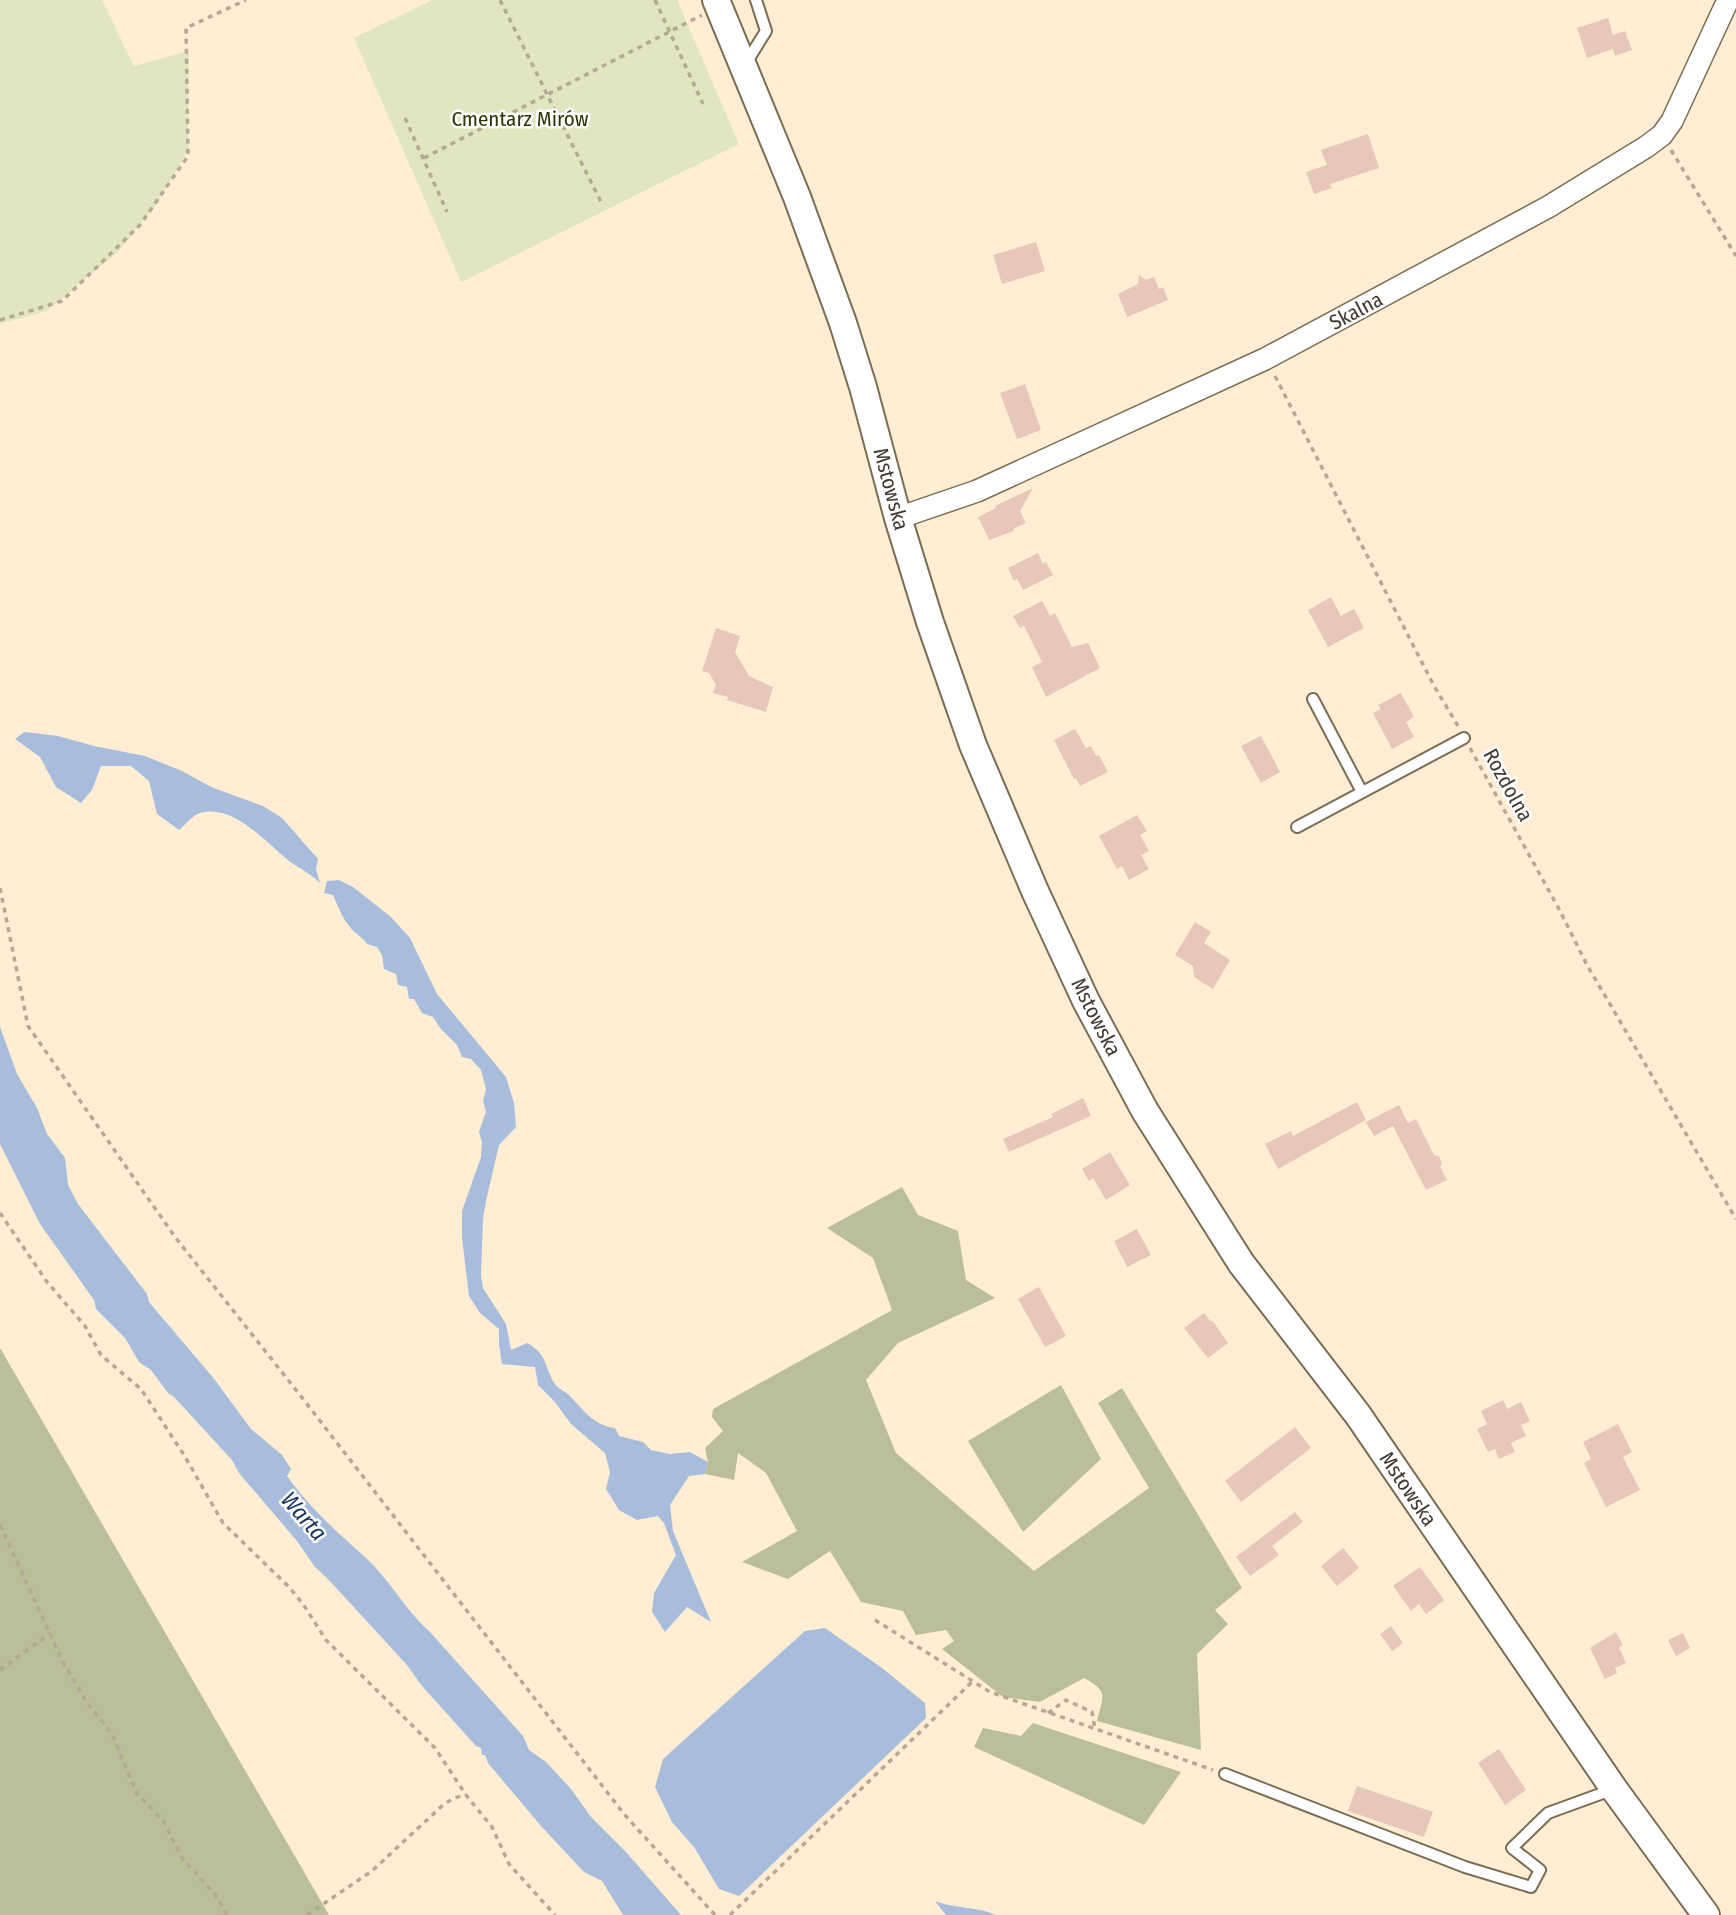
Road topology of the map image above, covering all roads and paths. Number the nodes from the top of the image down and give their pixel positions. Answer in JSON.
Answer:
{"nodes":[{"id":1,"x":246,"y":0,"type":"edge"},
{"id":2,"x":500,"y":0,"type":"edge"},
{"id":3,"x":655,"y":0,"type":"edge"},
{"id":4,"x":757,"y":0,"type":"edge"},
{"id":5,"x":1728,"y":0,"type":"edge"},
{"id":6,"x":717,"y":3,"type":"edge"},
{"id":7,"x":669,"y":31,"type":"junction"},
{"id":8,"x":744,"y":66,"type":"junction"},
{"id":9,"x":547,"y":94,"type":"junction"},
{"id":10,"x":703,"y":104,"type":"dead end"},
{"id":11,"x":405,"y":118,"type":"dead end"},
{"id":12,"x":1662,"y":135,"type":"junction"},
{"id":13,"x":424,"y":158,"type":"junction"},
{"id":14,"x":601,"y":202,"type":"dead end"},
{"id":15,"x":447,"y":212,"type":"dead end"},
{"id":16,"x":1736,"y":256,"type":"edge"},
{"id":17,"x":0,"y":320,"type":"edge"},
{"id":18,"x":1265,"y":359,"type":"junction"},
{"id":19,"x":898,"y":518,"type":"junction"},
{"id":20,"x":1313,"y":699,"type":"dead end"},
{"id":21,"x":1464,"y":738,"type":"junction"},
{"id":22,"x":1362,"y":792,"type":"junction"},
{"id":23,"x":1297,"y":827,"type":"dead end"},
{"id":24,"x":0,"y":888,"type":"edge"},
{"id":25,"x":0,"y":1213,"type":"edge"},
{"id":26,"x":1736,"y":1219,"type":"edge"},
{"id":27,"x":0,"y":1525,"type":"edge"},
{"id":28,"x":875,"y":1620,"type":"dead end"},
{"id":29,"x":50,"y":1633,"type":"junction"},
{"id":30,"x":0,"y":1670,"type":"edge"},
{"id":31,"x":972,"y":1681,"type":"junction"},
{"id":32,"x":1048,"y":1713,"type":"junction"},
{"id":33,"x":1096,"y":1729,"type":"junction"},
{"id":34,"x":1225,"y":1774,"type":"joint"},
{"id":35,"x":1614,"y":1789,"type":"junction"},
{"id":36,"x":466,"y":1795,"type":"junction"},
{"id":37,"x":227,"y":1915,"type":"edge"},
{"id":38,"x":307,"y":1915,"type":"edge"},
{"id":39,"x":555,"y":1915,"type":"edge"},
{"id":40,"x":715,"y":1915,"type":"edge"},
{"id":41,"x":730,"y":1915,"type":"edge"},
{"id":42,"x":1706,"y":1915,"type":"edge"}],
"edges":[{"from":1,"to":17,"type":"path"},
{"from":2,"to":9,"type":"path"},
{"from":3,"to":7,"type":"path"},
{"from":4,"to":8,"type":"lane"},
{"from":5,"to":12,"type":"street","name":"Skalna"},
{"from":6,"to":7,"type":"path"},
{"from":6,"to":8,"type":"street","name":"Mstowska"},
{"from":7,"to":9,"type":"path"},
{"from":7,"to":10,"type":"path"},
{"from":8,"to":19,"type":"street","name":"Mstowska"},
{"from":9,"to":13,"type":"path"},
{"from":9,"to":14,"type":"path"},
{"from":11,"to":13,"type":"path"},
{"from":12,"to":16,"type":"path"},
{"from":12,"to":18,"type":"street","name":"Skalna"},
{"from":13,"to":15,"type":"path"},
{"from":18,"to":19,"type":"street","name":"Skalna"},
{"from":18,"to":21,"type":"path","name":"Rozdolna"},
{"from":19,"to":35,"type":"street","name":"Mstowska"},
{"from":20,"to":22,"type":"lane"},
{"from":21,"to":22,"type":"lane"},
{"from":21,"to":26,"type":"path","name":"Rozdolna"},
{"from":22,"to":23,"type":"lane"},
{"from":24,"to":40,"type":"path"},
{"from":25,"to":36,"type":"path"},
{"from":27,"to":29,"type":"path"},
{"from":28,"to":31,"type":"path"},
{"from":29,"to":30,"type":"path"},
{"from":29,"to":37,"type":"path"},
{"from":31,"to":32,"type":"path"},
{"from":31,"to":41,"type":"path"},
{"from":32,"to":33,"type":"path"},
{"from":32,"to":33,"type":"path"},
{"from":33,"to":34,"type":"path"},
{"from":34,"to":35,"type":"lane"},
{"from":35,"to":42,"type":"street","name":"Mstowska"},
{"from":36,"to":38,"type":"path"},
{"from":36,"to":39,"type":"path"}]}
